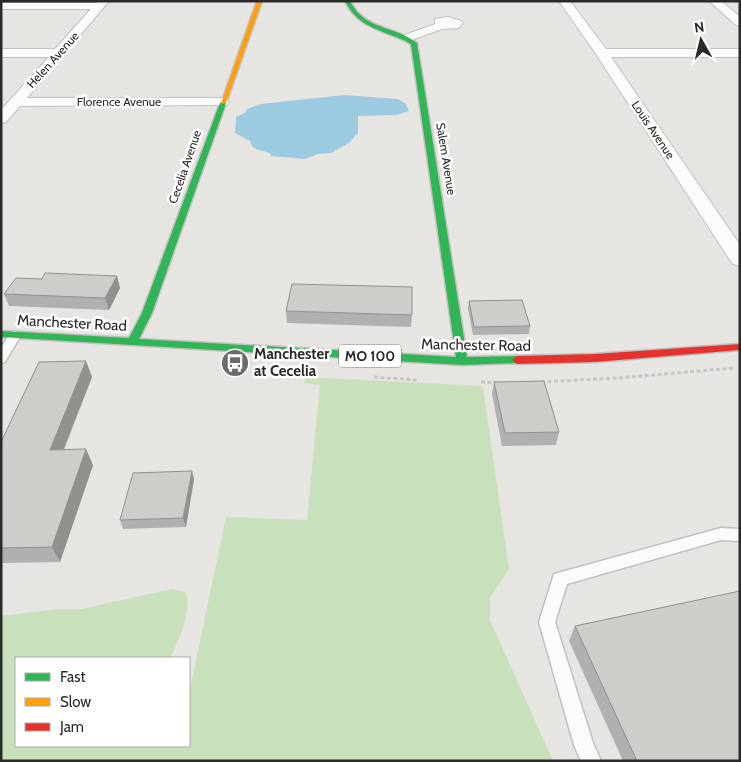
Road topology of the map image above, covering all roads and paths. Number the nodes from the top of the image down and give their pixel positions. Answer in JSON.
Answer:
{"nodes":[{"id":1,"x":260,"y":1,"type":"edge"},
{"id":2,"x":347,"y":1,"type":"edge"},
{"id":3,"x":564,"y":1,"type":"edge"},
{"id":4,"x":714,"y":1,"type":"edge"},
{"id":5,"x":102,"y":3,"type":"edge"},
{"id":6,"x":1,"y":6,"type":"edge"},
{"id":7,"x":740,"y":23,"type":"edge"},
{"id":8,"x":441,"y":26,"type":"dead end"},
{"id":9,"x":406,"y":38,"type":"junction"},
{"id":10,"x":1,"y":53,"type":"edge"},
{"id":11,"x":60,"y":53,"type":"junction"},
{"id":12,"x":602,"y":53,"type":"junction"},
{"id":13,"x":740,"y":53,"type":"edge"},
{"id":14,"x":15,"y":102,"type":"junction"},
{"id":15,"x":222,"y":102,"type":"junction"},
{"id":16,"x":1,"y":119,"type":"edge"},
{"id":17,"x":740,"y":260,"type":"edge"},
{"id":18,"x":1,"y":334,"type":"edge"},
{"id":19,"x":15,"y":335,"type":"junction"},
{"id":20,"x":133,"y":341,"type":"junction"},
{"id":21,"x":740,"y":347,"type":"edge"},
{"id":22,"x":1,"y":359,"type":"edge"},
{"id":23,"x":462,"y":361,"type":"junction"},
{"id":24,"x":740,"y":535,"type":"edge"},
{"id":25,"x":591,"y":761,"type":"edge"}],
"edges":[{"from":1,"to":15,"type":"street","name":"Cecelia Avenue"},
{"from":2,"to":9,"type":"street"},
{"from":3,"to":12,"type":"street","name":"Louis Avenue"},
{"from":4,"to":7,"type":"street"},
{"from":5,"to":6,"type":"street"},
{"from":5,"to":11,"type":"street","name":"Helen Avenue"},
{"from":8,"to":9,"type":"street"},
{"from":9,"to":23,"type":"street","name":"Salem Avenue"},
{"from":10,"to":11,"type":"street"},
{"from":11,"to":14,"type":"street","name":"Helen Avenue"},
{"from":12,"to":13,"type":"street"},
{"from":12,"to":17,"type":"street","name":"Louis Avenue"},
{"from":14,"to":15,"type":"street","name":"Florence Avenue"},
{"from":14,"to":16,"type":"street","name":"Helen Avenue"},
{"from":15,"to":20,"type":"street","name":"Cecelia Avenue"},
{"from":18,"to":19,"type":"street","name":"Manchester Road","number":"MO 100"},
{"from":19,"to":20,"type":"street","name":"Manchester Road","number":"MO 100"},
{"from":19,"to":22,"type":"lane"},
{"from":20,"to":23,"type":"street","name":"Manchester Road","number":"MO 100"},
{"from":21,"to":23,"type":"street","name":"Manchester Road","number":"MO 100"},
{"from":24,"to":25,"type":"lane"}]}
